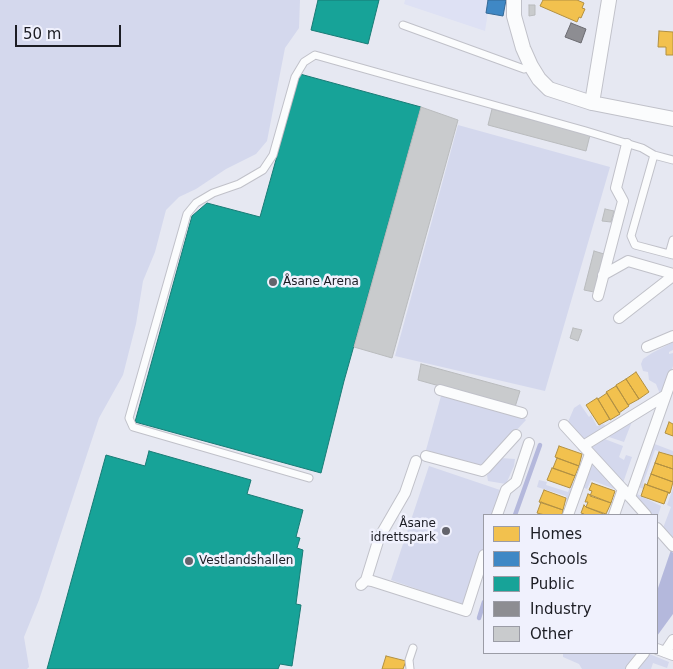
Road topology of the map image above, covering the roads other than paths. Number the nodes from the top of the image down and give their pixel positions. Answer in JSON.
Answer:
{"nodes":[{"id":1,"x":514,"y":0,"type":"edge"},
{"id":2,"x":609,"y":0,"type":"edge"},
{"id":3,"x":403,"y":25,"type":"dead end"},
{"id":4,"x":530,"y":66,"type":"junction"},
{"id":5,"x":592,"y":103,"type":"junction"},
{"id":6,"x":673,"y":119,"type":"edge"},
{"id":7,"x":627,"y":144,"type":"junction"},
{"id":8,"x":654,"y":155,"type":"junction"},
{"id":9,"x":673,"y":160,"type":"edge"},
{"id":10,"x":673,"y":240,"type":"edge"},
{"id":11,"x":671,"y":254,"type":"edge"},
{"id":12,"x":603,"y":275,"type":"junction"},
{"id":13,"x":673,"y":275,"type":"edge"},
{"id":14,"x":598,"y":296,"type":"dead end"},
{"id":15,"x":619,"y":318,"type":"dead end"},
{"id":16,"x":673,"y":336,"type":"edge"},
{"id":17,"x":647,"y":347,"type":"dead end"},
{"id":18,"x":673,"y":375,"type":"edge"},
{"id":19,"x":440,"y":390,"type":"dead end"},
{"id":20,"x":666,"y":394,"type":"junction"},
{"id":21,"x":522,"y":413,"type":"dead end"},
{"id":22,"x":564,"y":425,"type":"dead end"},
{"id":23,"x":516,"y":435,"type":"dead end"},
{"id":24,"x":528,"y":443,"type":"dead end"},
{"id":25,"x":583,"y":446,"type":"junction"},
{"id":26,"x":590,"y":454,"type":"junction"},
{"id":27,"x":426,"y":456,"type":"dead end"},
{"id":28,"x":416,"y":461,"type":"dead end"},
{"id":29,"x":309,"y":478,"type":"dead end"},
{"id":30,"x":626,"y":493,"type":"junction"},
{"id":31,"x":497,"y":514,"type":"edge"},
{"id":32,"x":568,"y":514,"type":"edge"},
{"id":33,"x":615,"y":514,"type":"edge"},
{"id":34,"x":645,"y":514,"type":"edge"},
{"id":35,"x":658,"y":532,"type":"edge"},
{"id":36,"x":673,"y":546,"type":"edge"},
{"id":37,"x":483,"y":558,"type":"edge"},
{"id":38,"x":673,"y":640,"type":"edge"},
{"id":39,"x":413,"y":648,"type":"dead end"},
{"id":40,"x":665,"y":652,"type":"edge"},
{"id":41,"x":643,"y":654,"type":"edge"},
{"id":42,"x":410,"y":669,"type":"edge"},
{"id":43,"x":631,"y":669,"type":"edge"}],
"edges":[{"from":1,"to":4,"type":"street"},
{"from":2,"to":5,"type":"street"},
{"from":3,"to":4,"type":"lane"},
{"from":4,"to":5,"type":"street"},
{"from":5,"to":6,"type":"street"},
{"from":7,"to":8,"type":"lane"},
{"from":7,"to":12,"type":"street"},
{"from":7,"to":29,"type":"lane"},
{"from":8,"to":9,"type":"lane"},
{"from":8,"to":11,"type":"lane"},
{"from":10,"to":11,"type":"lane"},
{"from":12,"to":13,"type":"street"},
{"from":12,"to":14,"type":"street"},
{"from":13,"to":15,"type":"street"},
{"from":16,"to":17,"type":"street"},
{"from":18,"to":20,"type":"street"},
{"from":19,"to":21,"type":"street"},
{"from":20,"to":25,"type":"street"},
{"from":20,"to":30,"type":"street"},
{"from":22,"to":25,"type":"street"},
{"from":23,"to":27,"type":"street"},
{"from":24,"to":31,"type":"street"},
{"from":25,"to":26,"type":"street"},
{"from":26,"to":30,"type":"street"},
{"from":26,"to":32,"type":"street"},
{"from":28,"to":37,"type":"street"},
{"from":30,"to":33,"type":"street"},
{"from":30,"to":34,"type":"street"},
{"from":35,"to":36,"type":"street"},
{"from":38,"to":40,"type":"street"},
{"from":39,"to":42,"type":"lane"},
{"from":41,"to":43,"type":"street"}]}
